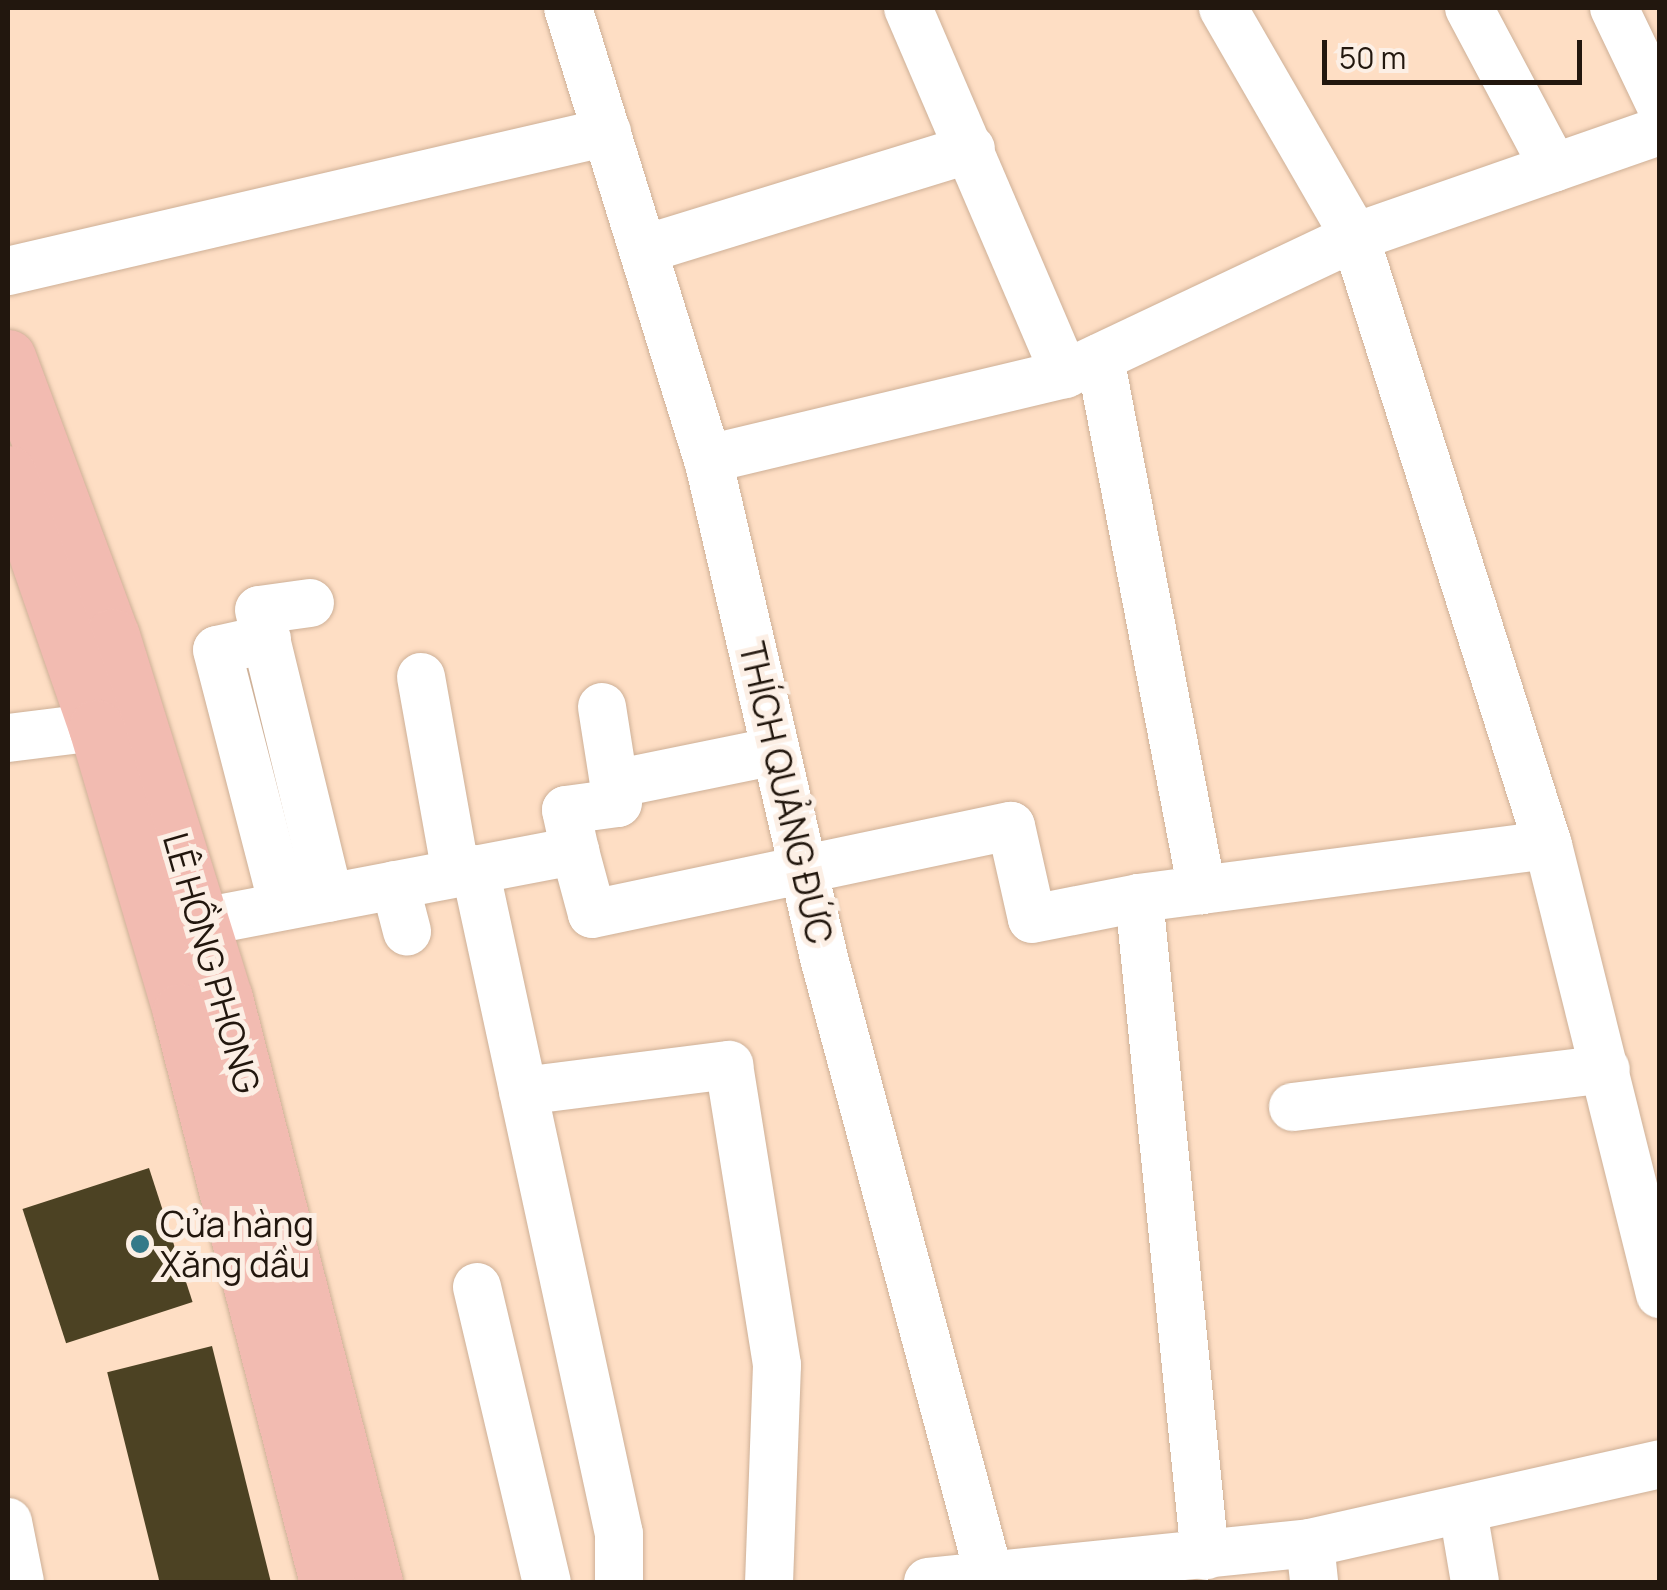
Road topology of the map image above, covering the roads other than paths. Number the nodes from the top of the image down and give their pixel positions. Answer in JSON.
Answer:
{"nodes":[{"id":1,"x":568,"y":8,"type":"edge"},
{"id":2,"x":908,"y":8,"type":"edge"},
{"id":3,"x":1223,"y":8,"type":"edge"},
{"id":4,"x":1469,"y":8,"type":"edge"},
{"id":5,"x":1614,"y":8,"type":"edge"},
{"id":6,"x":1660,"y":104,"type":"edge"},
{"id":7,"x":1660,"y":131,"type":"edge"},
{"id":8,"x":607,"y":132,"type":"junction"},
{"id":9,"x":971,"y":150,"type":"junction"},
{"id":10,"x":1554,"y":168,"type":"junction"},
{"id":11,"x":1355,"y":236,"type":"junction"},
{"id":12,"x":645,"y":249,"type":"junction"},
{"id":13,"x":8,"y":271,"type":"edge"},
{"id":14,"x":8,"y":357,"type":"edge"},
{"id":15,"x":1083,"y":366,"type":"junction"},
{"id":16,"x":708,"y":459,"type":"junction"},
{"id":17,"x":8,"y":473,"type":"edge"},
{"id":18,"x":310,"y":603,"type":"dead end"},
{"id":19,"x":421,"y":677,"type":"dead end"},
{"id":20,"x":602,"y":707,"type":"dead end"},
{"id":21,"x":96,"y":727,"type":"junction"},
{"id":22,"x":8,"y":738,"type":"edge"},
{"id":23,"x":776,"y":751,"type":"junction"},
{"id":24,"x":614,"y":784,"type":"junction"},
{"id":25,"x":1548,"y":846,"type":"junction"},
{"id":26,"x":575,"y":851,"type":"junction"},
{"id":27,"x":803,"y":866,"type":"junction"},
{"id":28,"x":466,"y":871,"type":"junction"},
{"id":29,"x":395,"y":885,"type":"junction"},
{"id":30,"x":1202,"y":890,"type":"junction"},
{"id":31,"x":1139,"y":898,"type":"junction"},
{"id":32,"x":306,"y":902,"type":"junction"},
{"id":33,"x":202,"y":922,"type":"junction"},
{"id":34,"x":406,"y":931,"type":"dead end"},
{"id":35,"x":202,"y":1005,"type":"junction"},
{"id":36,"x":1606,"y":1069,"type":"junction"},
{"id":37,"x":524,"y":1091,"type":"junction"},
{"id":38,"x":1293,"y":1107,"type":"dead end"},
{"id":39,"x":249,"y":1178,"type":"junction"},
{"id":40,"x":477,"y":1287,"type":"dead end"},
{"id":41,"x":1660,"y":1294,"type":"edge"},
{"id":42,"x":1660,"y":1464,"type":"edge"},
{"id":43,"x":1463,"y":1511,"type":"junction"},
{"id":44,"x":8,"y":1522,"type":"edge"},
{"id":45,"x":1205,"y":1556,"type":"junction"},
{"id":46,"x":1312,"y":1563,"type":"edge"},
{"id":47,"x":991,"y":1580,"type":"edge"},
{"id":48,"x":20,"y":1582,"type":"edge"},
{"id":49,"x":327,"y":1582,"type":"edge"},
{"id":50,"x":375,"y":1582,"type":"edge"},
{"id":51,"x":546,"y":1582,"type":"edge"},
{"id":52,"x":619,"y":1582,"type":"edge"},
{"id":53,"x":769,"y":1582,"type":"edge"},
{"id":54,"x":928,"y":1582,"type":"edge"},
{"id":55,"x":1475,"y":1582,"type":"edge"}],
"edges":[{"from":1,"to":8,"type":"street","name":"THÍCH QUẢNG ĐỨC"},
{"from":2,"to":9,"type":"street"},
{"from":3,"to":11,"type":"street"},
{"from":4,"to":10,"type":"street"},
{"from":5,"to":6,"type":"street"},
{"from":7,"to":10,"type":"street"},
{"from":8,"to":12,"type":"street","name":"THÍCH QUẢNG ĐỨC"},
{"from":8,"to":13,"type":"street"},
{"from":9,"to":12,"type":"street"},
{"from":9,"to":15,"type":"street"},
{"from":10,"to":11,"type":"street"},
{"from":11,"to":15,"type":"street"},
{"from":11,"to":25,"type":"street"},
{"from":12,"to":16,"type":"street","name":"THÍCH QUẢNG ĐỨC"},
{"from":14,"to":33,"type":"main road","name":"LÊ HỒNG PHONG"},
{"from":15,"to":16,"type":"street"},
{"from":15,"to":30,"type":"street"},
{"from":16,"to":23,"type":"street","name":"THÍCH QUẢNG ĐỨC"},
{"from":17,"to":21,"type":"main road","name":"LÊ HỒNG PHONG"},
{"from":18,"to":32,"type":"street"},
{"from":19,"to":28,"type":"street"},
{"from":20,"to":24,"type":"street"},
{"from":21,"to":22,"type":"street"},
{"from":21,"to":35,"type":"main road","name":"LÊ HỒNG PHONG"},
{"from":23,"to":24,"type":"street"},
{"from":23,"to":27,"type":"street","name":"THÍCH QUẢNG ĐỨC"},
{"from":24,"to":26,"type":"street"},
{"from":25,"to":30,"type":"street"},
{"from":25,"to":36,"type":"street"},
{"from":26,"to":27,"type":"street"},
{"from":26,"to":28,"type":"street"},
{"from":27,"to":31,"type":"street"},
{"from":27,"to":47,"type":"street","name":"THÍCH QUẢNG ĐỨC"},
{"from":28,"to":29,"type":"street"},
{"from":28,"to":37,"type":"street"},
{"from":29,"to":32,"type":"street"},
{"from":29,"to":34,"type":"street"},
{"from":30,"to":31,"type":"street"},
{"from":31,"to":45,"type":"street"},
{"from":32,"to":33,"type":"street"},
{"from":33,"to":35,"type":"main road","name":"LÊ HỒNG PHONG"},
{"from":35,"to":39,"type":"main road","name":"LÊ HỒNG PHONG"},
{"from":36,"to":38,"type":"street"},
{"from":36,"to":41,"type":"street"},
{"from":37,"to":52,"type":"street"},
{"from":37,"to":53,"type":"street"},
{"from":39,"to":49,"type":"main road","name":"LÊ HỒNG PHONG"},
{"from":39,"to":50,"type":"main road","name":"LÊ HỒNG PHONG"},
{"from":40,"to":51,"type":"street"},
{"from":42,"to":43,"type":"street"},
{"from":43,"to":46,"type":"street"},
{"from":43,"to":55,"type":"street"},
{"from":44,"to":48,"type":"street"},
{"from":45,"to":46,"type":"street"},
{"from":45,"to":47,"type":"street"},
{"from":47,"to":54,"type":"street"}]}
